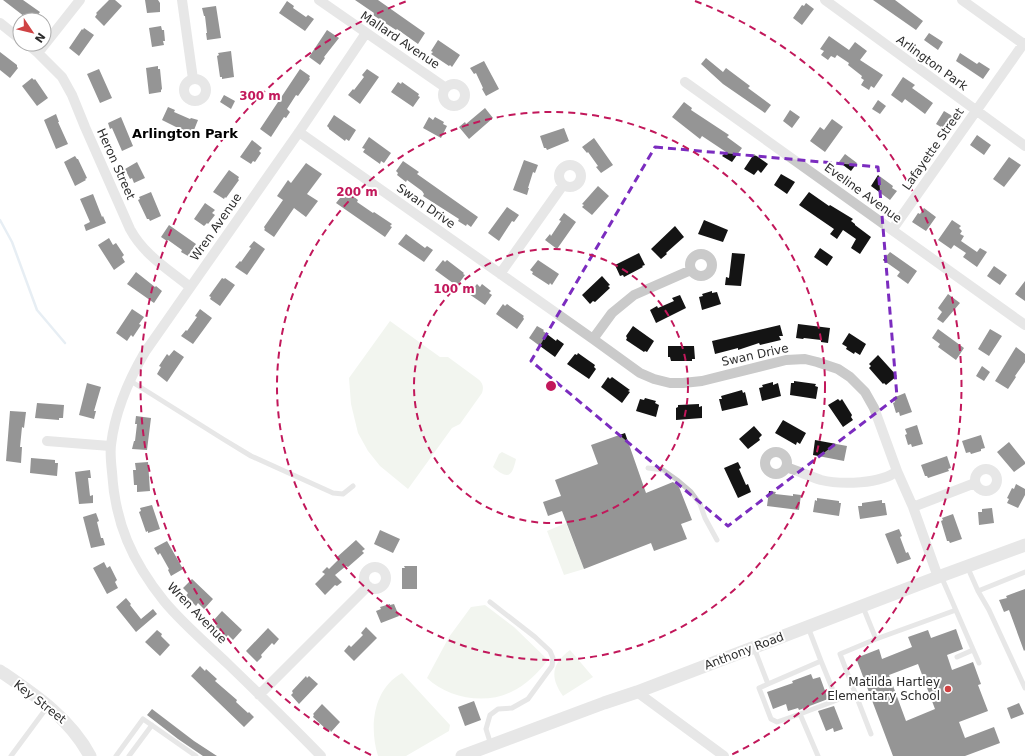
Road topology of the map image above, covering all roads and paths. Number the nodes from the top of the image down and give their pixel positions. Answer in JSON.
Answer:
{"nodes":[{"id":1,"x":80,"y":0,"type":"edge"},
{"id":2,"x":182,"y":0,"type":"edge"},
{"id":3,"x":319,"y":0,"type":"edge"},
{"id":4,"x":825,"y":0,"type":"edge"},
{"id":5,"x":962,"y":0,"type":"edge"},
{"id":6,"x":0,"y":23,"type":"edge"},
{"id":7,"x":12,"y":32,"type":"edge"},
{"id":8,"x":366,"y":33,"type":"junction"},
{"id":9,"x":1024,"y":44,"type":"edge"},
{"id":10,"x":38,"y":53,"type":"joint"},
{"id":11,"x":193,"y":79,"type":"dead end"},
{"id":12,"x":685,"y":82,"type":"dead end"},
{"id":13,"x":446,"y":88,"type":"dead end"},
{"id":14,"x":976,"y":111,"type":"junction"},
{"id":15,"x":299,"y":132,"type":"junction"},
{"id":16,"x":1025,"y":146,"type":"edge"},
{"id":17,"x":563,"y":185,"type":"dead end"},
{"id":18,"x":892,"y":230,"type":"junction"},
{"id":19,"x":691,"y":270,"type":"dead end"},
{"id":20,"x":500,"y":274,"type":"junction"},
{"id":21,"x":190,"y":287,"type":"junction"},
{"id":22,"x":1025,"y":325,"type":"edge"},
{"id":23,"x":593,"y":339,"type":"junction"},
{"id":24,"x":129,"y":380,"type":"junction"},
{"id":25,"x":47,"y":441,"type":"dead end"},
{"id":26,"x":110,"y":446,"type":"junction"},
{"id":27,"x":786,"y":467,"type":"dead end"},
{"id":28,"x":648,"y":468,"type":"dead end"},
{"id":29,"x":897,"y":471,"type":"junction"},
{"id":30,"x":976,"y":483,"type":"dead end"},
{"id":31,"x":353,"y":486,"type":"dead end"},
{"id":32,"x":913,"y":507,"type":"junction"},
{"id":33,"x":718,"y":540,"type":"dead end"},
{"id":34,"x":1025,"y":545,"type":"edge"},
{"id":35,"x":967,"y":566,"type":"junction"},
{"id":36,"x":1025,"y":572,"type":"edge"},
{"id":37,"x":939,"y":576,"type":"junction"},
{"id":38,"x":368,"y":586,"type":"dead end"},
{"id":39,"x":978,"y":591,"type":"junction"},
{"id":40,"x":490,"y":602,"type":"dead end"},
{"id":41,"x":863,"y":605,"type":"junction"},
{"id":42,"x":956,"y":610,"type":"junction"},
{"id":43,"x":808,"y":627,"type":"junction"},
{"id":44,"x":876,"y":639,"type":"junction"},
{"id":45,"x":754,"y":647,"type":"junction"},
{"id":46,"x":973,"y":650,"type":"junction"},
{"id":47,"x":957,"y":657,"type":"dead end"},
{"id":48,"x":821,"y":662,"type":"junction"},
{"id":49,"x":978,"y":664,"type":"dead end"},
{"id":50,"x":0,"y":672,"type":"edge"},
{"id":51,"x":768,"y":684,"type":"junction"},
{"id":52,"x":1025,"y":688,"type":"edge"},
{"id":53,"x":637,"y":692,"type":"junction"},
{"id":54,"x":259,"y":695,"type":"junction"},
{"id":55,"x":49,"y":706,"type":"junction"},
{"id":56,"x":800,"y":714,"type":"junction"},
{"id":57,"x":152,"y":725,"type":"junction"},
{"id":58,"x":870,"y":734,"type":"dead end"},
{"id":59,"x":491,"y":745,"type":"junction"},
{"id":60,"x":11,"y":756,"type":"edge"},
{"id":61,"x":90,"y":756,"type":"edge"},
{"id":62,"x":116,"y":756,"type":"edge"},
{"id":63,"x":129,"y":756,"type":"edge"},
{"id":64,"x":196,"y":756,"type":"edge"},
{"id":65,"x":321,"y":756,"type":"edge"},
{"id":66,"x":462,"y":756,"type":"edge"},
{"id":67,"x":724,"y":756,"type":"edge"},
{"id":68,"x":818,"y":756,"type":"edge"}],
"edges":[{"from":1,"to":10,"type":"street"},
{"from":2,"to":11,"type":"street"},
{"from":3,"to":8,"type":"street","name":"Mallard Avenue"},
{"from":4,"to":14,"type":"street","name":"Arlington Park"},
{"from":5,"to":9,"type":"street"},
{"from":6,"to":7,"type":"street"},
{"from":8,"to":13,"type":"street","name":"Mallard Avenue"},
{"from":8,"to":15,"type":"street","name":"Wren Avenue"},
{"from":9,"to":14,"type":"street","name":"Lafayette Street"},
{"from":10,"to":21,"type":"street","name":"Heron Street"},
{"from":12,"to":18,"type":"street","name":"Eveline Avenue"},
{"from":14,"to":16,"type":"street","name":"Arlington Park"},
{"from":14,"to":18,"type":"street","name":"Lafayette Street"},
{"from":15,"to":20,"type":"street","name":"Swan Drive"},
{"from":15,"to":21,"type":"street","name":"Wren Avenue"},
{"from":17,"to":20,"type":"street"},
{"from":18,"to":22,"type":"street","name":"Eveline Avenue"},
{"from":19,"to":23,"type":"street"},
{"from":20,"to":23,"type":"street","name":"Swan Drive"},
{"from":21,"to":24,"type":"street","name":"Wren Avenue"},
{"from":23,"to":29,"type":"street","name":"Swan Drive"},
{"from":24,"to":26,"type":"street","name":"Wren Avenue"},
{"from":24,"to":31,"type":"lane"},
{"from":25,"to":26,"type":"street"},
{"from":26,"to":54,"type":"street","name":"Wren Avenue"},
{"from":27,"to":29,"type":"street"},
{"from":28,"to":33,"type":"lane"},
{"from":29,"to":32,"type":"street","name":"Swan Drive"},
{"from":30,"to":32,"type":"street"},
{"from":32,"to":37,"type":"street","name":"Swan Drive"},
{"from":34,"to":35,"type":"street","name":"Anthony Road"},
{"from":35,"to":37,"type":"street","name":"Anthony Road"},
{"from":35,"to":39,"type":"lane"},
{"from":36,"to":39,"type":"lane"},
{"from":37,"to":41,"type":"street","name":"Anthony Road"},
{"from":37,"to":42,"type":"lane"},
{"from":38,"to":54,"type":"street"},
{"from":39,"to":52,"type":"lane"},
{"from":40,"to":59,"type":"lane"},
{"from":41,"to":43,"type":"street","name":"Anthony Road"},
{"from":41,"to":44,"type":"lane"},
{"from":42,"to":44,"type":"lane"},
{"from":42,"to":46,"type":"lane"},
{"from":43,"to":45,"type":"street","name":"Anthony Road"},
{"from":43,"to":48,"type":"lane"},
{"from":44,"to":58,"type":"lane"},
{"from":45,"to":51,"type":"lane"},
{"from":45,"to":53,"type":"street","name":"Anthony Road"},
{"from":46,"to":47,"type":"lane"},
{"from":46,"to":49,"type":"lane"},
{"from":48,"to":51,"type":"lane"},
{"from":48,"to":56,"type":"lane"},
{"from":50,"to":55,"type":"street","name":"Key Street"},
{"from":51,"to":56,"type":"lane"},
{"from":53,"to":59,"type":"street","name":"Anthony Road"},
{"from":53,"to":67,"type":"street"},
{"from":54,"to":65,"type":"street","name":"Wren Avenue"},
{"from":55,"to":60,"type":"lane"},
{"from":55,"to":61,"type":"street","name":"Key Street"},
{"from":56,"to":68,"type":"lane"},
{"from":57,"to":62,"type":"lane"},
{"from":57,"to":63,"type":"lane"},
{"from":57,"to":64,"type":"lane"},
{"from":59,"to":66,"type":"street","name":"Anthony Road"}]}
